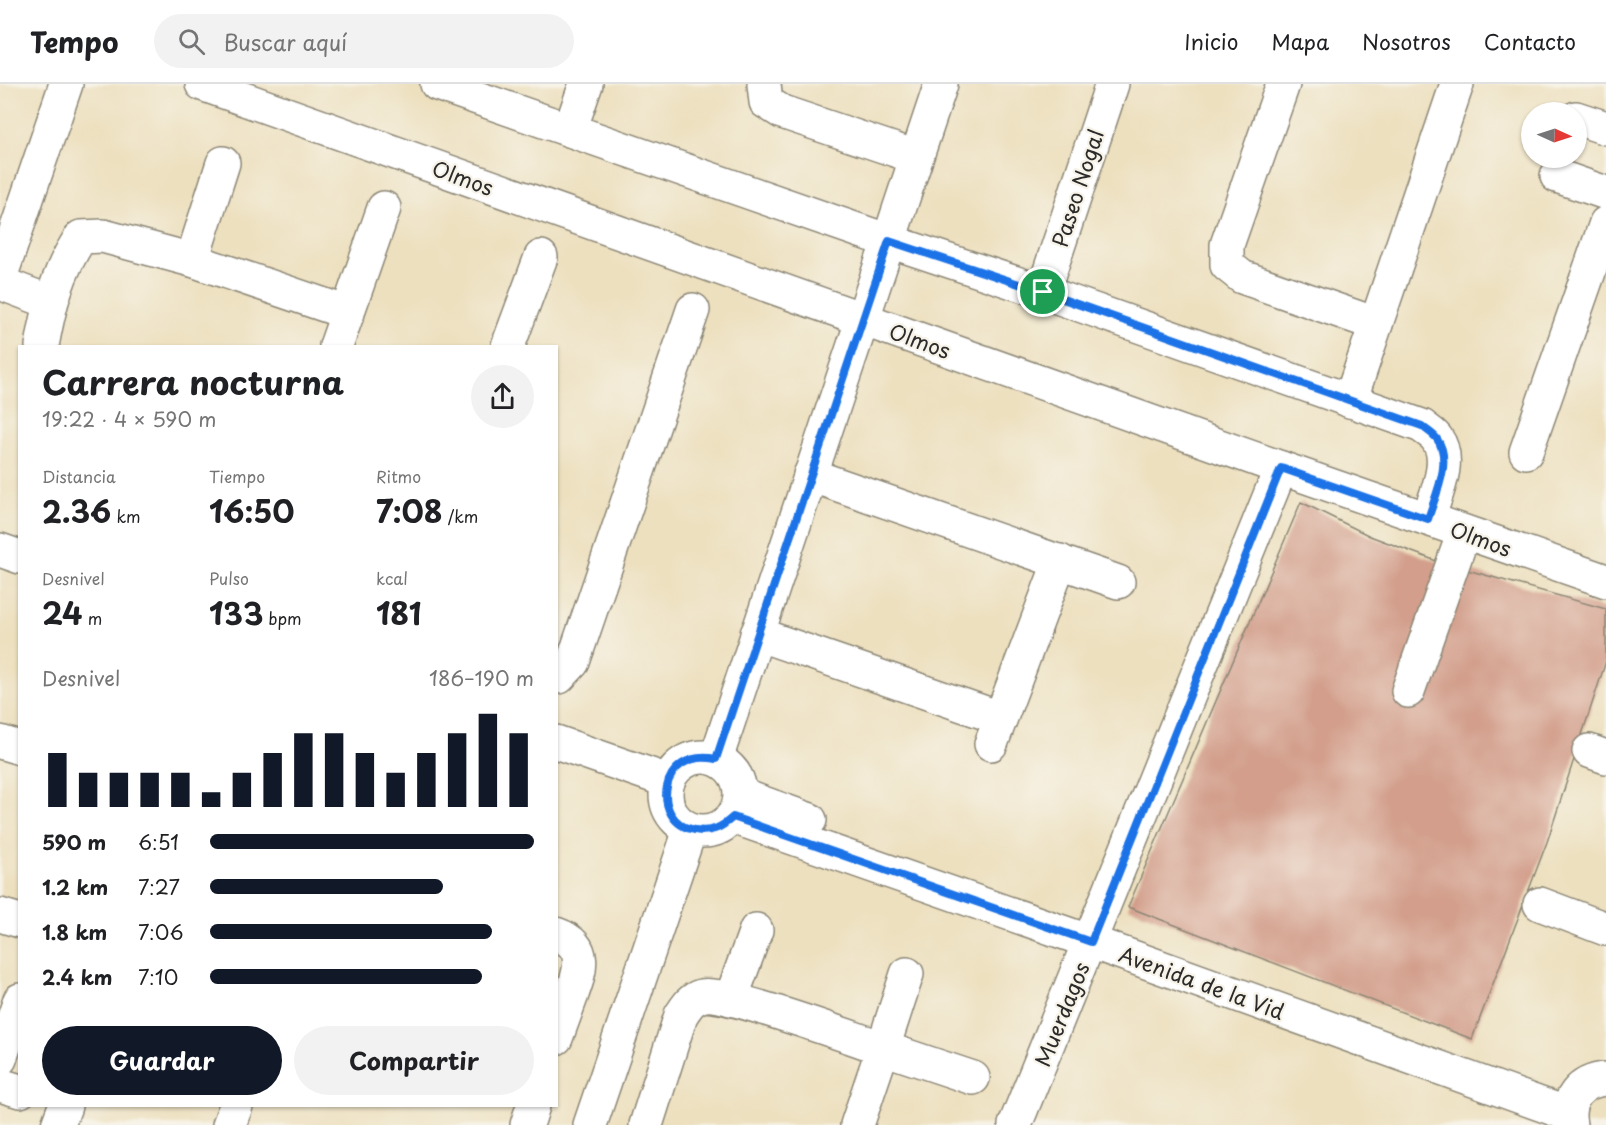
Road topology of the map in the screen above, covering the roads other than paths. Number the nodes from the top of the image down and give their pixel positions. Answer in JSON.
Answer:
{"nodes":[{"id":1,"x":66,"y":84,"type":"edge"},
{"id":2,"x":202,"y":84,"type":"edge"},
{"id":3,"x":436,"y":84,"type":"edge"},
{"id":4,"x":586,"y":84,"type":"edge"},
{"id":5,"x":764,"y":84,"type":"edge"},
{"id":6,"x":941,"y":84,"type":"edge"},
{"id":7,"x":1112,"y":84,"type":"edge"},
{"id":8,"x":1283,"y":84,"type":"edge"},
{"id":9,"x":1457,"y":84,"type":"edge"},
{"id":10,"x":1587,"y":122,"type":"edge"},
{"id":11,"x":1606,"y":128,"type":"edge"},
{"id":12,"x":570,"y":130,"type":"junction"},
{"id":13,"x":916,"y":157,"type":"junction"},
{"id":14,"x":223,"y":163,"type":"dead end"},
{"id":15,"x":1557,"y":176,"type":"dead end"},
{"id":16,"x":1606,"y":193,"type":"edge"},
{"id":17,"x":384,"y":208,"type":"dead end"},
{"id":18,"x":1606,"y":223,"type":"edge"},
{"id":19,"x":889,"y":241,"type":"junction"},
{"id":20,"x":541,"y":257,"type":"dead end"},
{"id":21,"x":192,"y":261,"type":"junction"},
{"id":22,"x":0,"y":278,"type":"edge"},
{"id":23,"x":0,"y":283,"type":"edge"},
{"id":24,"x":1043,"y":292,"type":"junction"},
{"id":25,"x":50,"y":302,"type":"junction"},
{"id":26,"x":693,"y":310,"type":"dead end"},
{"id":27,"x":348,"y":313,"type":"junction"},
{"id":28,"x":862,"y":319,"type":"junction"},
{"id":29,"x":1376,"y":324,"type":"junction"},
{"id":30,"x":42,"y":345,"type":"edge"},
{"id":31,"x":336,"y":345,"type":"edge"},
{"id":32,"x":508,"y":345,"type":"edge"},
{"id":33,"x":1350,"y":401,"type":"junction"},
{"id":34,"x":1526,"y":452,"type":"dead end"},
{"id":35,"x":1281,"y":468,"type":"junction"},
{"id":36,"x":810,"y":475,"type":"junction"},
{"id":37,"x":1428,"y":519,"type":"junction"},
{"id":38,"x":1464,"y":532,"type":"junction"},
{"id":39,"x":0,"y":550,"type":"edge"},
{"id":40,"x":18,"y":555,"type":"edge"},
{"id":41,"x":1060,"y":561,"type":"junction"},
{"id":42,"x":1606,"y":581,"type":"edge"},
{"id":43,"x":1118,"y":582,"type":"dead end"},
{"id":44,"x":757,"y":634,"type":"junction"},
{"id":45,"x":558,"y":677,"type":"edge"},
{"id":46,"x":1408,"y":691,"type":"dead end"},
{"id":47,"x":558,"y":743,"type":"edge"},
{"id":48,"x":716,"y":759,"type":"junction"},
{"id":49,"x":668,"y":781,"type":"junction"},
{"id":50,"x":737,"y":806,"type":"junction"},
{"id":51,"x":690,"y":830,"type":"junction"},
{"id":52,"x":1540,"y":904,"type":"dead end"},
{"id":53,"x":0,"y":915,"type":"edge"},
{"id":54,"x":18,"y":920,"type":"edge"},
{"id":55,"x":1606,"y":928,"type":"edge"},
{"id":56,"x":756,"y":930,"type":"dead end"},
{"id":57,"x":1094,"y":933,"type":"junction"},
{"id":58,"x":558,"y":935,"type":"edge"},
{"id":59,"x":907,"y":974,"type":"dead end"},
{"id":60,"x":731,"y":999,"type":"junction"},
{"id":61,"x":18,"y":1006,"type":"edge"},
{"id":62,"x":558,"y":1032,"type":"edge"},
{"id":63,"x":882,"y":1048,"type":"junction"},
{"id":64,"x":0,"y":1059,"type":"edge"},
{"id":65,"x":973,"y":1078,"type":"dead end"},
{"id":66,"x":1606,"y":1079,"type":"edge"},
{"id":67,"x":0,"y":1084,"type":"edge"},
{"id":68,"x":18,"y":1090,"type":"edge"},
{"id":69,"x":236,"y":1107,"type":"edge"},
{"id":70,"x":533,"y":1107,"type":"edge"},
{"id":71,"x":1571,"y":1110,"type":"edge"},
{"id":72,"x":229,"y":1125,"type":"edge"},
{"id":73,"x":526,"y":1125,"type":"edge"},
{"id":74,"x":590,"y":1125,"type":"edge"},
{"id":75,"x":646,"y":1125,"type":"edge"},
{"id":76,"x":857,"y":1125,"type":"edge"},
{"id":77,"x":1016,"y":1125,"type":"edge"}],
"edges":[{"from":1,"to":22,"type":"street"},
{"from":2,"to":28,"type":"street","name":"Olmos"},
{"from":3,"to":12,"type":"street"},
{"from":4,"to":12,"type":"street"},
{"from":5,"to":13,"type":"street"},
{"from":6,"to":13,"type":"street"},
{"from":7,"to":24,"type":"street","name":"Paseo Nogal"},
{"from":8,"to":29,"type":"street"},
{"from":9,"to":29,"type":"street"},
{"from":10,"to":11,"type":"street"},
{"from":12,"to":19,"type":"street"},
{"from":13,"to":19,"type":"street"},
{"from":14,"to":21,"type":"street"},
{"from":15,"to":16,"type":"street"},
{"from":17,"to":27,"type":"street"},
{"from":18,"to":34,"type":"street"},
{"from":19,"to":24,"type":"street"},
{"from":19,"to":28,"type":"street"},
{"from":20,"to":32,"type":"street"},
{"from":21,"to":25,"type":"street"},
{"from":21,"to":27,"type":"street"},
{"from":23,"to":25,"type":"street"},
{"from":24,"to":33,"type":"street"},
{"from":25,"to":30,"type":"street"},
{"from":26,"to":45,"type":"street"},
{"from":27,"to":31,"type":"street"},
{"from":28,"to":35,"type":"street","name":"Olmos"},
{"from":28,"to":36,"type":"street"},
{"from":29,"to":33,"type":"street"},
{"from":33,"to":37,"type":"street"},
{"from":35,"to":37,"type":"street","name":"Olmos"},
{"from":35,"to":57,"type":"street","name":"Muerdagos"},
{"from":36,"to":41,"type":"street"},
{"from":36,"to":44,"type":"street"},
{"from":37,"to":38,"type":"street","name":"Olmos"},
{"from":38,"to":42,"type":"street","name":"Olmos"},
{"from":38,"to":46,"type":"street"},
{"from":39,"to":40,"type":"street"},
{"from":41,"to":43,"type":"street"},
{"from":41,"to":44,"type":"street"},
{"from":44,"to":48,"type":"street"},
{"from":47,"to":49,"type":"street"},
{"from":48,"to":49,"type":"street"},
{"from":48,"to":50,"type":"street"},
{"from":49,"to":51,"type":"street"},
{"from":50,"to":51,"type":"street"},
{"from":50,"to":57,"type":"street","name":"Avenida de la Vid"},
{"from":51,"to":74,"type":"street"},
{"from":52,"to":55,"type":"street"},
{"from":53,"to":54,"type":"street"},
{"from":56,"to":60,"type":"street"},
{"from":57,"to":71,"type":"street","name":"Avenida de la Vid"},
{"from":57,"to":77,"type":"street","name":"Muerdagos"},
{"from":58,"to":62,"type":"street"},
{"from":59,"to":63,"type":"street"},
{"from":60,"to":63,"type":"street"},
{"from":60,"to":75,"type":"street"},
{"from":61,"to":64,"type":"street"},
{"from":63,"to":65,"type":"street"},
{"from":63,"to":76,"type":"street"},
{"from":66,"to":71,"type":"street"},
{"from":67,"to":68,"type":"street"},
{"from":69,"to":72,"type":"street"},
{"from":70,"to":73,"type":"street"}]}
